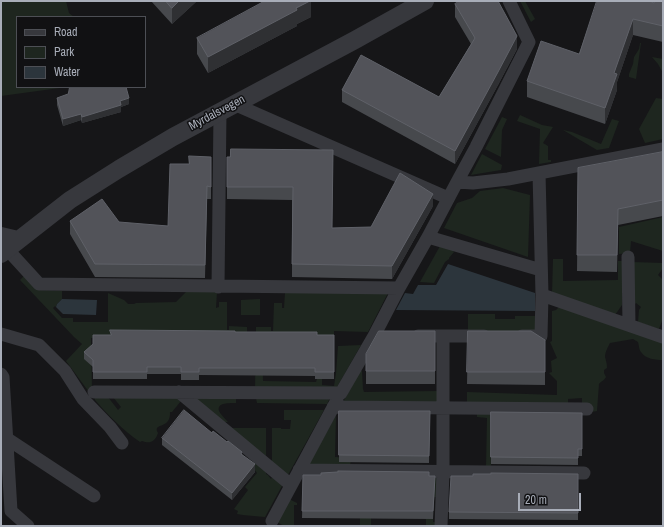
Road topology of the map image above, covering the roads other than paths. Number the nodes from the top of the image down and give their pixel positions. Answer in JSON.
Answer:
{"nodes":[{"id":1,"x":425,"y":1,"type":"edge"},
{"id":2,"x":509,"y":1,"type":"edge"},
{"id":3,"x":227,"y":108,"type":"junction"},
{"id":4,"x":663,"y":149,"type":"edge"},
{"id":5,"x":539,"y":173,"type":"junction"},
{"id":6,"x":457,"y":182,"type":"junction"},
{"id":7,"x":448,"y":198,"type":"junction"},
{"id":8,"x":428,"y":237,"type":"junction"},
{"id":9,"x":7,"y":245,"type":"edge"},
{"id":10,"x":628,"y":257,"type":"dead end"},
{"id":11,"x":541,"y":270,"type":"junction"},
{"id":12,"x":218,"y":287,"type":"junction"},
{"id":13,"x":399,"y":288,"type":"junction"},
{"id":14,"x":542,"y":295,"type":"junction"},
{"id":15,"x":629,"y":325,"type":"junction"},
{"id":16,"x":1,"y":334,"type":"edge"},
{"id":17,"x":374,"y":336,"type":"junction"},
{"id":18,"x":390,"y":336,"type":"edge"},
{"id":19,"x":405,"y":336,"type":"edge"},
{"id":20,"x":443,"y":336,"type":"junction"},
{"id":21,"x":496,"y":336,"type":"edge"},
{"id":22,"x":511,"y":336,"type":"edge"},
{"id":23,"x":663,"y":337,"type":"edge"},
{"id":24,"x":1,"y":374,"type":"edge"},
{"id":25,"x":94,"y":392,"type":"dead end"},
{"id":26,"x":179,"y":392,"type":"junction"},
{"id":27,"x":340,"y":393,"type":"junction"},
{"id":28,"x":333,"y":407,"type":"junction"},
{"id":29,"x":443,"y":408,"type":"junction"},
{"id":30,"x":587,"y":409,"type":"dead end"},
{"id":31,"x":6,"y":438,"type":"junction"},
{"id":32,"x":122,"y":442,"type":"dead end"},
{"id":33,"x":299,"y":470,"type":"junction"},
{"id":34,"x":443,"y":472,"type":"junction"},
{"id":35,"x":584,"y":474,"type":"dead end"},
{"id":36,"x":291,"y":485,"type":"junction"},
{"id":37,"x":94,"y":496,"type":"dead end"},
{"id":38,"x":272,"y":522,"type":"dead end"},
{"id":39,"x":28,"y":526,"type":"edge"},
{"id":40,"x":442,"y":526,"type":"edge"}],
"edges":[{"from":1,"to":3,"type":"street","name":"Myrdalsvegen"},
{"from":2,"to":6,"type":"street"},
{"from":3,"to":7,"type":"street"},
{"from":3,"to":9,"type":"street","name":"Myrdalsvegen"},
{"from":3,"to":12,"type":"street"},
{"from":4,"to":5,"type":"street"},
{"from":5,"to":6,"type":"street"},
{"from":5,"to":11,"type":"street"},
{"from":6,"to":7,"type":"street"},
{"from":7,"to":8,"type":"street"},
{"from":8,"to":11,"type":"street"},
{"from":8,"to":13,"type":"street"},
{"from":9,"to":12,"type":"street"},
{"from":10,"to":15,"type":"street"},
{"from":11,"to":14,"type":"street"},
{"from":12,"to":13,"type":"street"},
{"from":13,"to":17,"type":"street"},
{"from":14,"to":15,"type":"street"},
{"from":14,"to":22,"type":"street"},
{"from":15,"to":23,"type":"street"},
{"from":16,"to":32,"type":"street"},
{"from":17,"to":18,"type":"street"},
{"from":17,"to":27,"type":"street"},
{"from":19,"to":20,"type":"street"},
{"from":20,"to":21,"type":"street"},
{"from":20,"to":29,"type":"street"},
{"from":24,"to":31,"type":"street"},
{"from":25,"to":26,"type":"street"},
{"from":26,"to":27,"type":"street"},
{"from":26,"to":36,"type":"street"},
{"from":27,"to":28,"type":"street"},
{"from":28,"to":29,"type":"street"},
{"from":28,"to":33,"type":"street"},
{"from":29,"to":30,"type":"street"},
{"from":29,"to":34,"type":"street"},
{"from":31,"to":37,"type":"street"},
{"from":31,"to":39,"type":"street"},
{"from":33,"to":34,"type":"street"},
{"from":33,"to":36,"type":"street"},
{"from":34,"to":35,"type":"street"},
{"from":34,"to":40,"type":"street"},
{"from":36,"to":38,"type":"street"}]}
